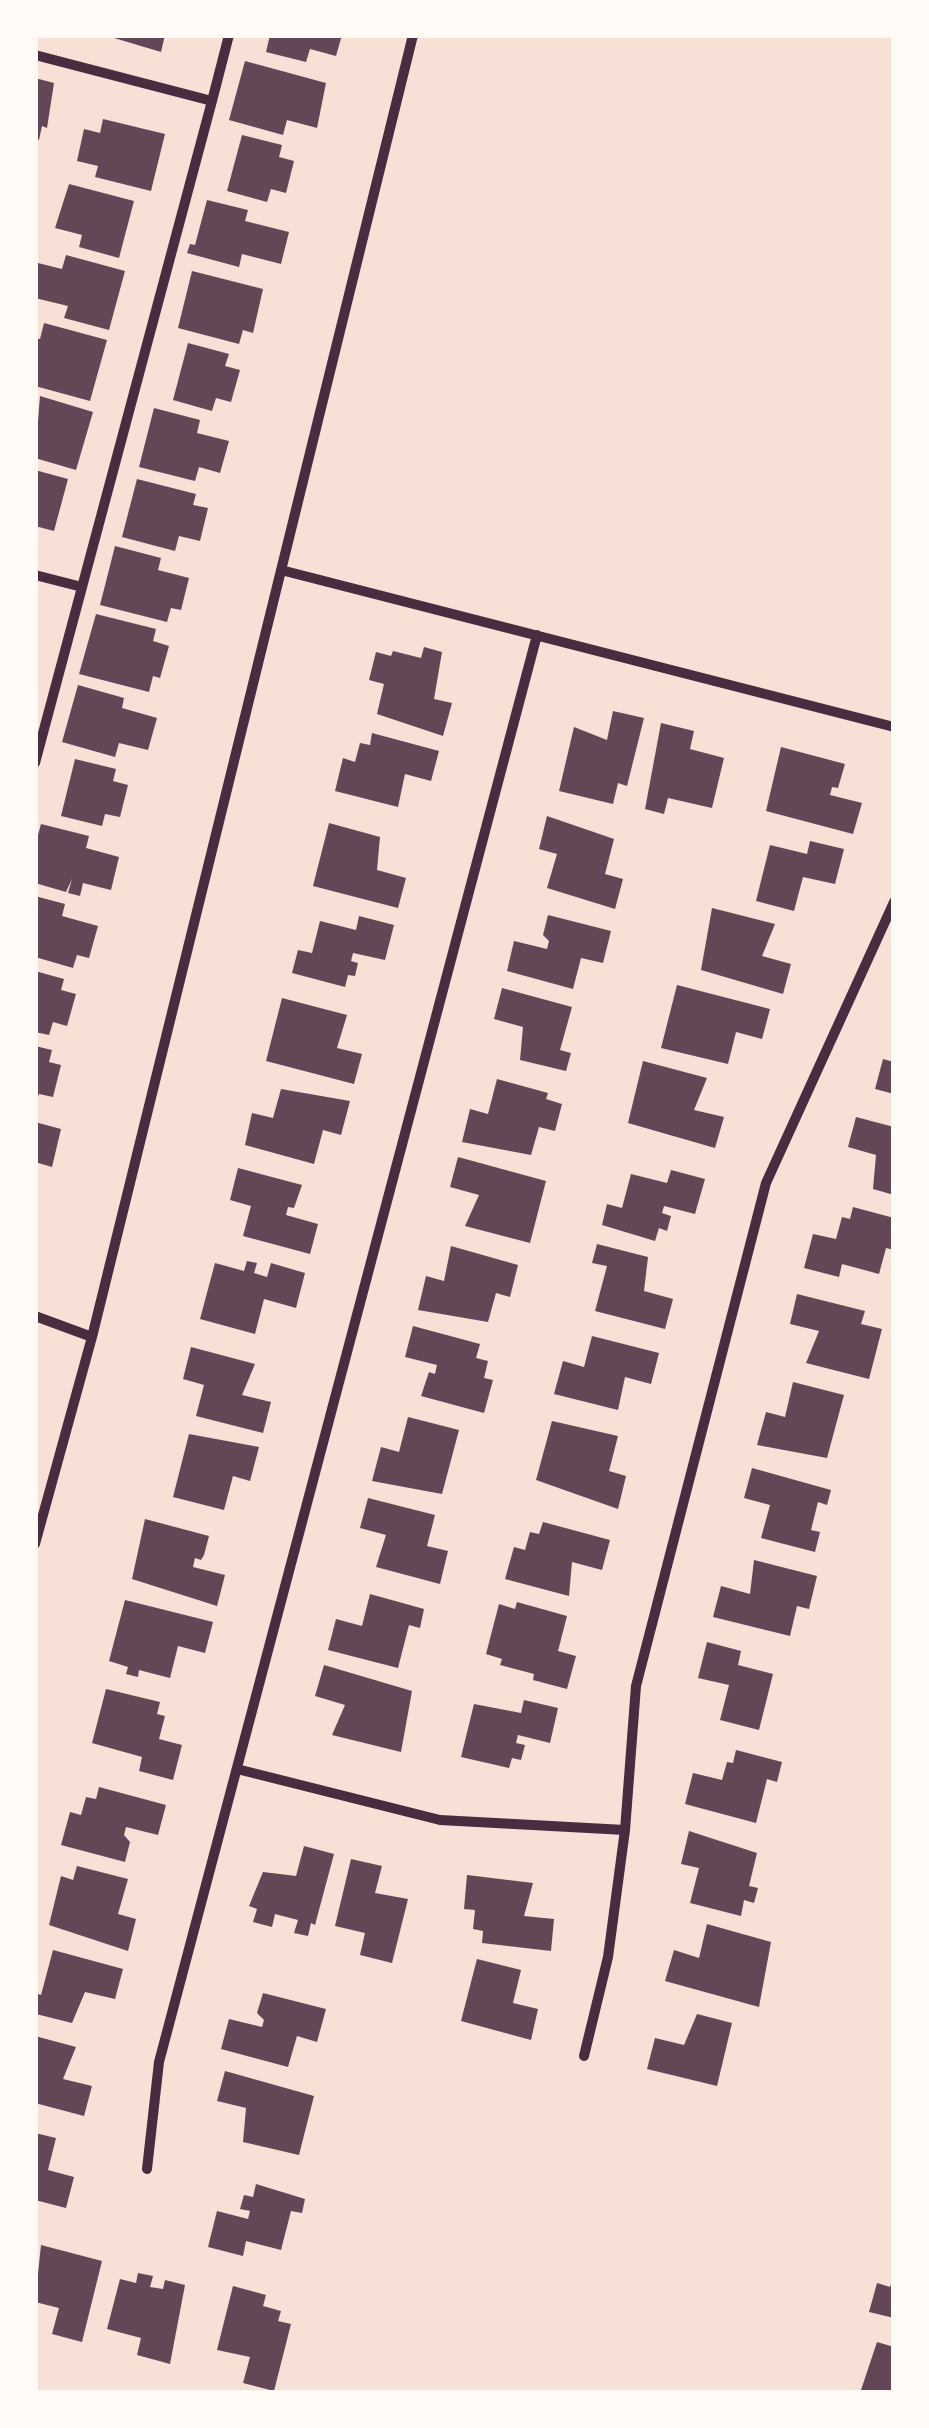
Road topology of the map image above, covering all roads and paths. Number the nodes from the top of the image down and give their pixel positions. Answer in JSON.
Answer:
{"nodes":[{"id":1,"x":229,"y":35,"type":"edge"},
{"id":2,"x":413,"y":35,"type":"edge"},
{"id":3,"x":35,"y":54,"type":"edge"},
{"id":4,"x":212,"y":100,"type":"junction"},
{"id":5,"x":281,"y":570,"type":"junction"},
{"id":6,"x":35,"y":574,"type":"edge"},
{"id":7,"x":82,"y":586,"type":"junction"},
{"id":8,"x":537,"y":635,"type":"junction"},
{"id":9,"x":894,"y":727,"type":"edge"},
{"id":10,"x":35,"y":762,"type":"edge"},
{"id":11,"x":894,"y":902,"type":"edge"},
{"id":12,"x":35,"y":1316,"type":"edge"},
{"id":13,"x":92,"y":1337,"type":"junction"},
{"id":14,"x":35,"y":1544,"type":"edge"},
{"id":15,"x":237,"y":1769,"type":"junction"},
{"id":16,"x":626,"y":1830,"type":"junction"},
{"id":17,"x":584,"y":2056,"type":"dead end"},
{"id":18,"x":148,"y":2170,"type":"dead end"}],
"edges":[{"from":1,"to":4,"type":"street"},
{"from":2,"to":5,"type":"street"},
{"from":3,"to":4,"type":"street"},
{"from":4,"to":7,"type":"street"},
{"from":5,"to":8,"type":"street"},
{"from":5,"to":13,"type":"street"},
{"from":6,"to":7,"type":"street"},
{"from":7,"to":10,"type":"street"},
{"from":8,"to":9,"type":"street"},
{"from":8,"to":15,"type":"street"},
{"from":11,"to":16,"type":"street"},
{"from":12,"to":13,"type":"street"},
{"from":13,"to":14,"type":"street"},
{"from":15,"to":16,"type":"street"},
{"from":15,"to":18,"type":"street"},
{"from":16,"to":17,"type":"street"}]}
